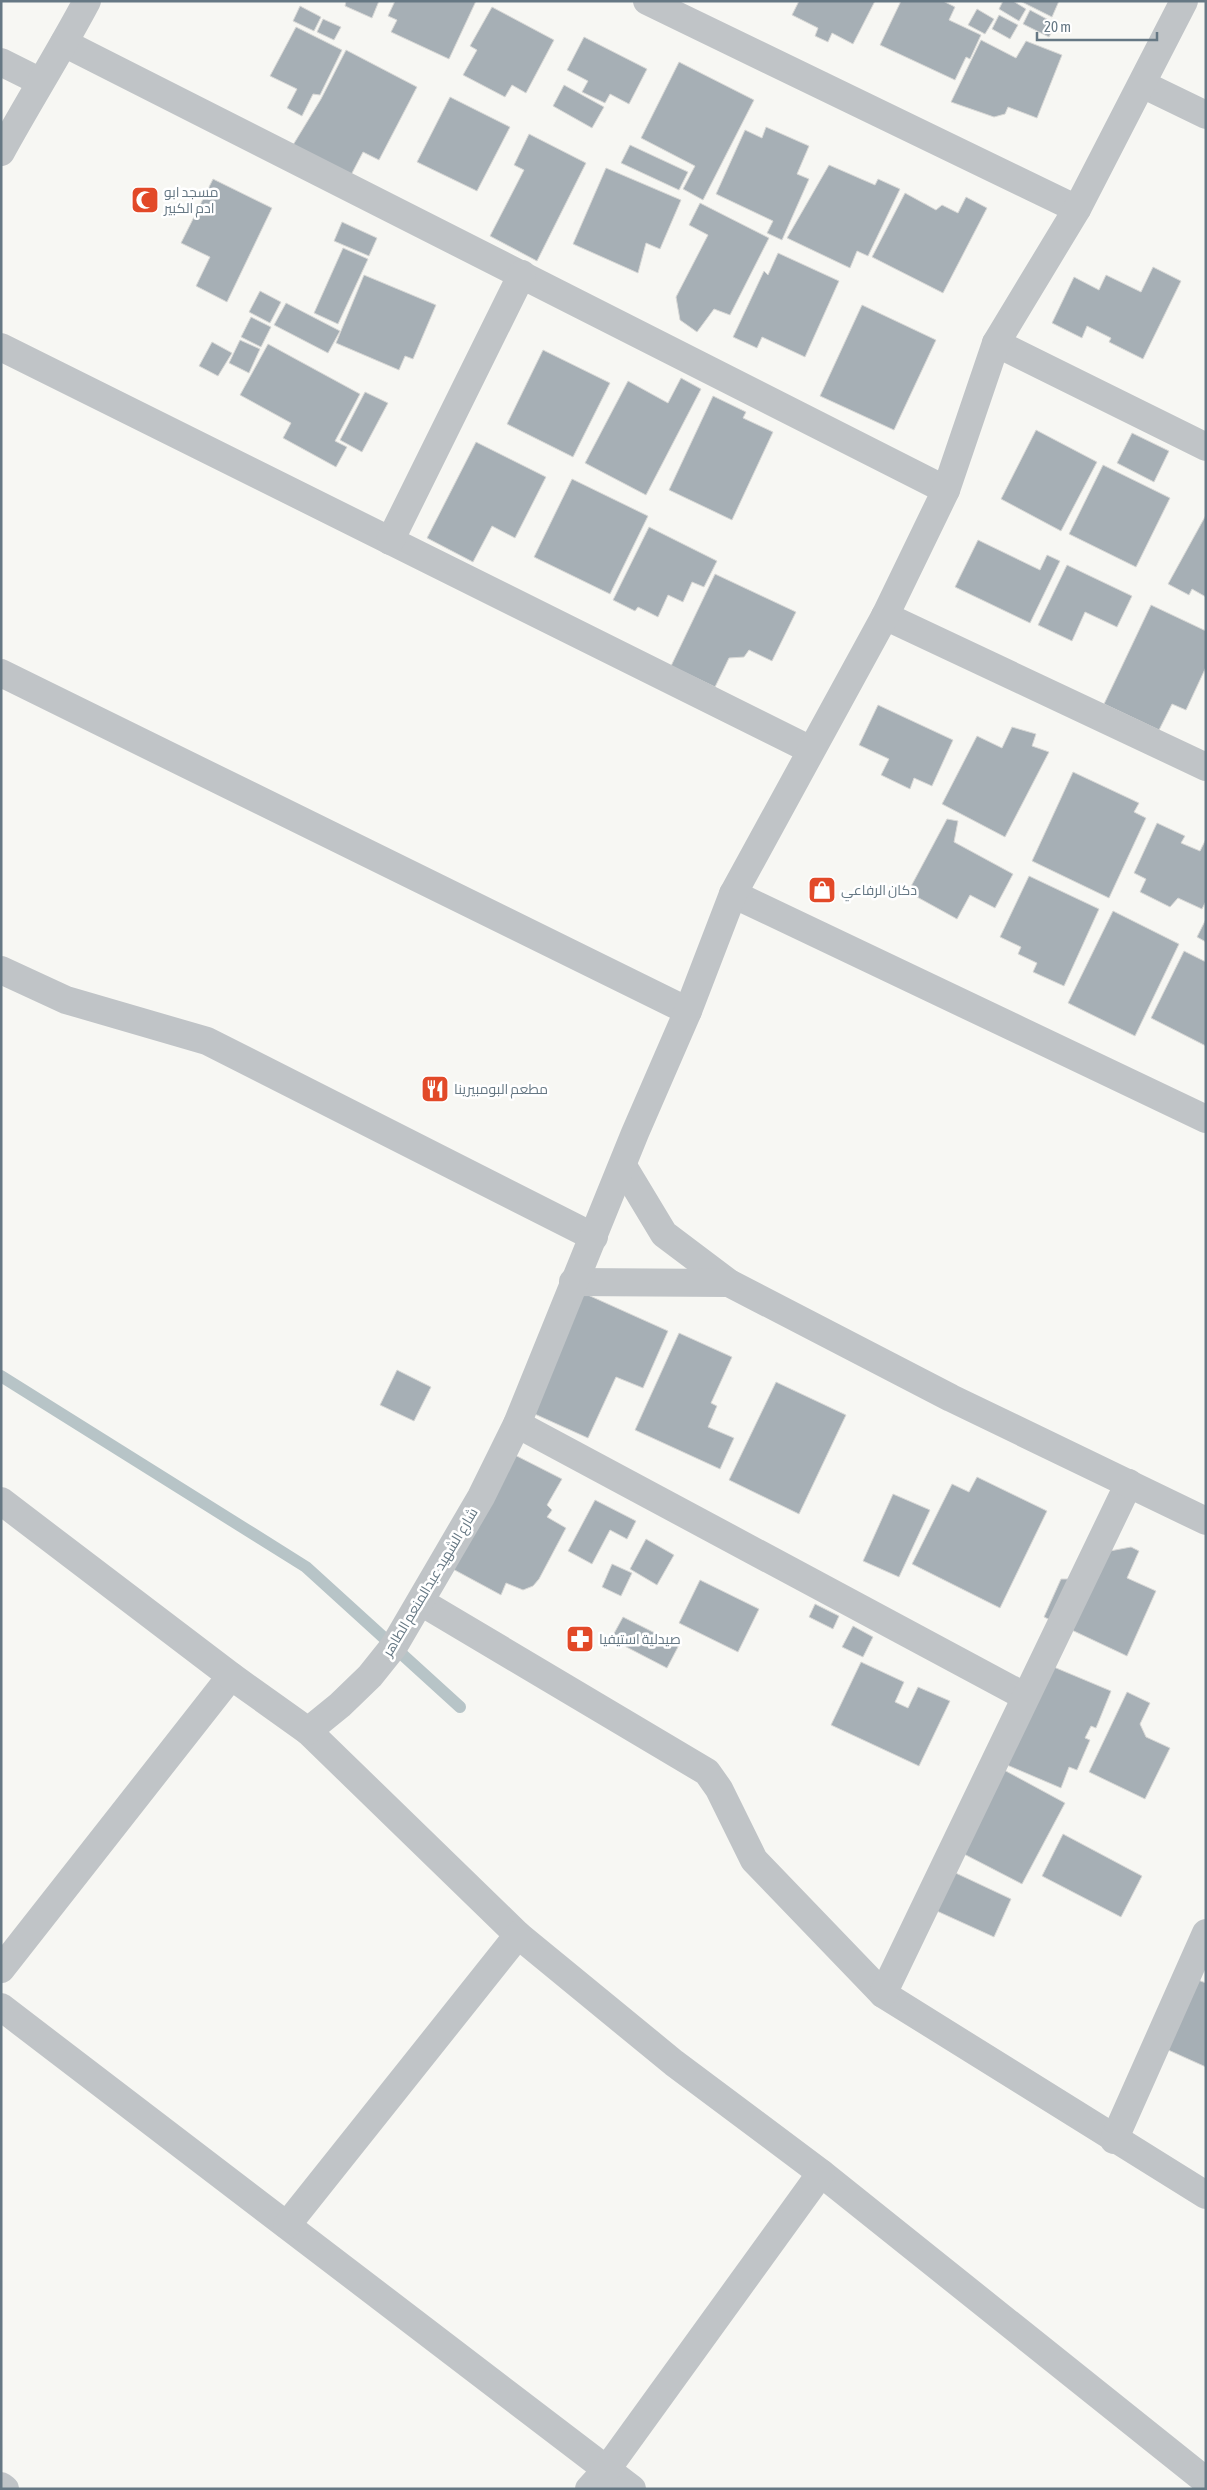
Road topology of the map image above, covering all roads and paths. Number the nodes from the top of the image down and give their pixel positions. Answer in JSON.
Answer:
{"nodes":[{"id":1,"x":87,"y":1,"type":"edge"},
{"id":2,"x":647,"y":1,"type":"edge"},
{"id":3,"x":1184,"y":1,"type":"edge"},
{"id":4,"x":64,"y":43,"type":"junction"},
{"id":5,"x":1,"y":62,"type":"edge"},
{"id":6,"x":39,"y":81,"type":"junction"},
{"id":7,"x":1142,"y":84,"type":"junction"},
{"id":8,"x":1206,"y":115,"type":"edge"},
{"id":9,"x":1,"y":152,"type":"edge"},
{"id":10,"x":1077,"y":209,"type":"junction"},
{"id":11,"x":522,"y":274,"type":"junction"},
{"id":12,"x":996,"y":343,"type":"junction"},
{"id":13,"x":1,"y":347,"type":"edge"},
{"id":14,"x":1206,"y":448,"type":"edge"},
{"id":15,"x":946,"y":490,"type":"junction"},
{"id":16,"x":390,"y":541,"type":"junction"},
{"id":17,"x":884,"y":616,"type":"junction"},
{"id":18,"x":1,"y":673,"type":"edge"},
{"id":19,"x":811,"y":750,"type":"junction"},
{"id":20,"x":1206,"y":768,"type":"edge"},
{"id":21,"x":733,"y":894,"type":"junction"},
{"id":22,"x":1,"y":970,"type":"edge"},
{"id":23,"x":688,"y":1011,"type":"junction"},
{"id":24,"x":1206,"y":1119,"type":"edge"},
{"id":25,"x":623,"y":1166,"type":"junction"},
{"id":26,"x":594,"y":1237,"type":"junction"},
{"id":27,"x":573,"y":1282,"type":"junction"},
{"id":28,"x":729,"y":1283,"type":"junction"},
{"id":29,"x":517,"y":1424,"type":"junction"},
{"id":30,"x":1128,"y":1483,"type":"junction"},
{"id":31,"x":1,"y":1501,"type":"edge"},
{"id":32,"x":1206,"y":1521,"type":"edge"},
{"id":33,"x":421,"y":1602,"type":"junction"},
{"id":34,"x":231,"y":1676,"type":"junction"},
{"id":35,"x":1024,"y":1696,"type":"junction"},
{"id":36,"x":308,"y":1731,"type":"junction"},
{"id":37,"x":518,"y":1935,"type":"junction"},
{"id":38,"x":1203,"y":1945,"type":"edge"},
{"id":39,"x":1,"y":1969,"type":"edge"},
{"id":40,"x":882,"y":1994,"type":"junction"},
{"id":41,"x":1,"y":2007,"type":"edge"},
{"id":42,"x":1114,"y":2140,"type":"junction"},
{"id":43,"x":822,"y":2173,"type":"junction"},
{"id":44,"x":1206,"y":2195,"type":"edge"},
{"id":45,"x":287,"y":2225,"type":"junction"},
{"id":46,"x":606,"y":2469,"type":"junction"},
{"id":47,"x":1206,"y":2481,"type":"edge"},
{"id":48,"x":1,"y":2486,"type":"edge"},
{"id":49,"x":6,"y":2489,"type":"edge"},
{"id":50,"x":589,"y":2489,"type":"edge"},
{"id":51,"x":632,"y":2489,"type":"edge"}],
"edges":[{"from":1,"to":4,"type":"street"},
{"from":2,"to":10,"type":"street"},
{"from":3,"to":7,"type":"street","name":"شارع الشهيد عبدالمنعم الطاهر"},
{"from":4,"to":6,"type":"street"},
{"from":4,"to":11,"type":"street"},
{"from":5,"to":6,"type":"street"},
{"from":6,"to":9,"type":"street"},
{"from":7,"to":8,"type":"street"},
{"from":7,"to":10,"type":"street","name":"شارع الشهيد عبدالمنعم الطاهر"},
{"from":10,"to":12,"type":"street","name":"شارع الشهيد عبدالمنعم الطاهر"},
{"from":11,"to":15,"type":"street"},
{"from":11,"to":16,"type":"street"},
{"from":12,"to":14,"type":"street"},
{"from":12,"to":15,"type":"street","name":"شارع الشهيد عبدالمنعم الطاهر"},
{"from":13,"to":16,"type":"street"},
{"from":15,"to":17,"type":"street","name":"شارع الشهيد عبدالمنعم الطاهر"},
{"from":16,"to":19,"type":"street"},
{"from":17,"to":19,"type":"street","name":"شارع الشهيد عبدالمنعم الطاهر"},
{"from":17,"to":20,"type":"street"},
{"from":18,"to":23,"type":"street"},
{"from":19,"to":21,"type":"street","name":"شارع الشهيد عبدالمنعم الطاهر"},
{"from":21,"to":23,"type":"street","name":"شارع الشهيد عبدالمنعم الطاهر"},
{"from":21,"to":24,"type":"street"},
{"from":22,"to":26,"type":"street"},
{"from":23,"to":25,"type":"street","name":"شارع الشهيد عبدالمنعم الطاهر"},
{"from":25,"to":26,"type":"street","name":"شارع الشهيد عبدالمنعم الطاهر"},
{"from":25,"to":28,"type":"street"},
{"from":26,"to":27,"type":"street","name":"شارع الشهيد عبدالمنعم الطاهر"},
{"from":27,"to":28,"type":"street"},
{"from":27,"to":29,"type":"street","name":"شارع الشهيد عبدالمنعم الطاهر"},
{"from":28,"to":30,"type":"street"},
{"from":29,"to":33,"type":"street","name":"شارع الشهيد عبدالمنعم الطاهر"},
{"from":29,"to":35,"type":"street"},
{"from":30,"to":32,"type":"street"},
{"from":30,"to":35,"type":"street"},
{"from":31,"to":34,"type":"street"},
{"from":33,"to":36,"type":"street","name":"شارع الشهيد عبدالمنعم الطاهر"},
{"from":33,"to":40,"type":"street"},
{"from":34,"to":36,"type":"street"},
{"from":34,"to":39,"type":"street"},
{"from":35,"to":40,"type":"street"},
{"from":36,"to":37,"type":"street"},
{"from":37,"to":43,"type":"street"},
{"from":37,"to":45,"type":"street"},
{"from":38,"to":42,"type":"street"},
{"from":40,"to":42,"type":"street"},
{"from":41,"to":45,"type":"street"},
{"from":42,"to":44,"type":"street"},
{"from":43,"to":46,"type":"street"},
{"from":43,"to":47,"type":"street"},
{"from":45,"to":46,"type":"street"},
{"from":46,"to":50,"type":"street"},
{"from":46,"to":51,"type":"street"},
{"from":48,"to":49,"type":"street"}]}
